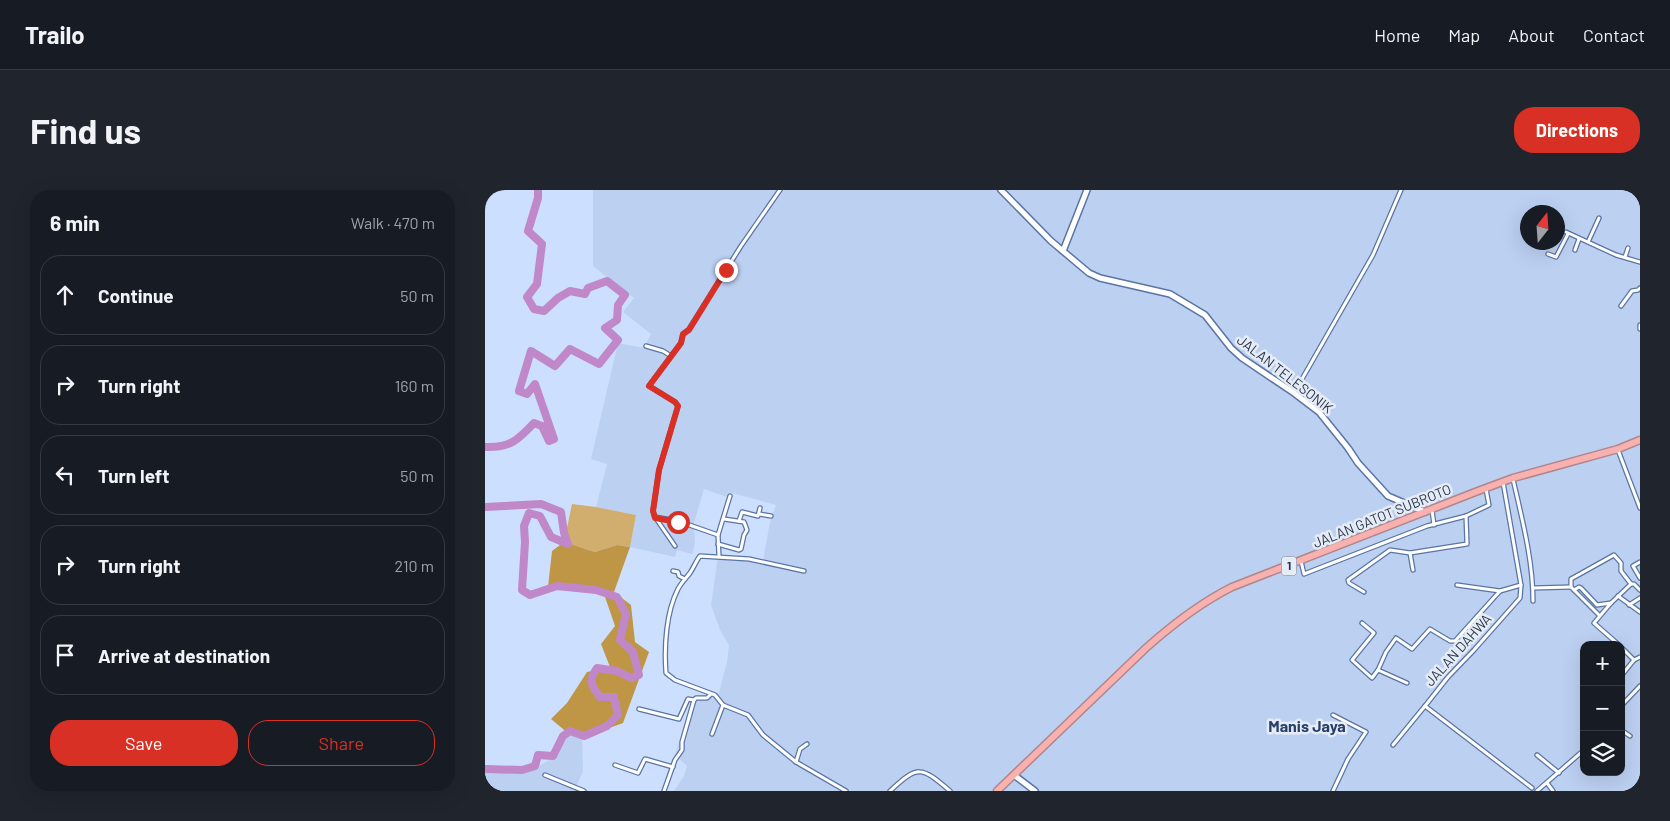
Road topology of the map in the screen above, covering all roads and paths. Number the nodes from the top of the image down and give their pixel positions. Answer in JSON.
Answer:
{"nodes":[{"id":1,"x":780,"y":190,"type":"edge"},
{"id":2,"x":1001,"y":190,"type":"edge"},
{"id":3,"x":1087,"y":190,"type":"edge"},
{"id":4,"x":1401,"y":190,"type":"edge"},
{"id":5,"x":1599,"y":218,"type":"dead end"},
{"id":6,"x":1579,"y":239,"type":"junction"},
{"id":7,"x":1587,"y":242,"type":"junction"},
{"id":8,"x":1628,"y":248,"type":"dead end"},
{"id":9,"x":1575,"y":250,"type":"dead end"},
{"id":10,"x":1063,"y":251,"type":"junction"},
{"id":11,"x":1548,"y":254,"type":"dead end"},
{"id":12,"x":1625,"y":257,"type":"junction"},
{"id":13,"x":1640,"y":262,"type":"edge"},
{"id":14,"x":1640,"y":288,"type":"edge"},
{"id":15,"x":1621,"y":306,"type":"dead end"},
{"id":16,"x":1640,"y":325,"type":"edge"},
{"id":17,"x":1640,"y":329,"type":"edge"},
{"id":18,"x":646,"y":346,"type":"dead end"},
{"id":19,"x":671,"y":356,"type":"junction"},
{"id":20,"x":1294,"y":393,"type":"junction"},
{"id":21,"x":1640,"y":440,"type":"edge"},
{"id":22,"x":1618,"y":449,"type":"junction"},
{"id":23,"x":1513,"y":478,"type":"junction"},
{"id":24,"x":1503,"y":482,"type":"junction"},
{"id":25,"x":1485,"y":488,"type":"junction"},
{"id":26,"x":730,"y":496,"type":"dead end"},
{"id":27,"x":760,"y":508,"type":"dead end"},
{"id":28,"x":1640,"y":508,"type":"edge"},
{"id":29,"x":1429,"y":511,"type":"junction"},
{"id":30,"x":759,"y":514,"type":"junction"},
{"id":31,"x":771,"y":516,"type":"dead end"},
{"id":32,"x":1466,"y":516,"type":"junction"},
{"id":33,"x":655,"y":518,"type":"junction"},
{"id":34,"x":724,"y":519,"type":"junction"},
{"id":35,"x":739,"y":521,"type":"junction"},
{"id":36,"x":1434,"y":525,"type":"junction"},
{"id":37,"x":718,"y":535,"type":"junction"},
{"id":38,"x":718,"y":544,"type":"junction"},
{"id":39,"x":675,"y":546,"type":"dead end"},
{"id":40,"x":1411,"y":553,"type":"junction"},
{"id":41,"x":719,"y":556,"type":"junction"},
{"id":42,"x":1301,"y":561,"type":"junction"},
{"id":43,"x":1640,"y":562,"type":"edge"},
{"id":44,"x":687,"y":564,"type":"dead end"},
{"id":45,"x":694,"y":565,"type":"junction"},
{"id":46,"x":1413,"y":570,"type":"dead end"},
{"id":47,"x":673,"y":571,"type":"dead end"},
{"id":48,"x":804,"y":571,"type":"dead end"},
{"id":49,"x":1640,"y":578,"type":"edge"},
{"id":50,"x":685,"y":579,"type":"junction"},
{"id":51,"x":1631,"y":584,"type":"junction"},
{"id":52,"x":1457,"y":585,"type":"dead end"},
{"id":53,"x":1521,"y":585,"type":"junction"},
{"id":54,"x":1571,"y":587,"type":"junction"},
{"id":55,"x":1533,"y":588,"type":"junction"},
{"id":56,"x":1500,"y":590,"type":"junction"},
{"id":57,"x":1574,"y":590,"type":"junction"},
{"id":58,"x":1640,"y":590,"type":"edge"},
{"id":59,"x":1364,"y":592,"type":"dead end"},
{"id":60,"x":1618,"y":596,"type":"junction"},
{"id":61,"x":1640,"y":598,"type":"edge"},
{"id":62,"x":1533,"y":601,"type":"dead end"},
{"id":63,"x":1611,"y":603,"type":"junction"},
{"id":64,"x":1629,"y":605,"type":"junction"},
{"id":65,"x":1640,"y":612,"type":"edge"},
{"id":66,"x":1599,"y":615,"type":"junction"},
{"id":67,"x":1362,"y":623,"type":"dead end"},
{"id":68,"x":1614,"y":641,"type":"edge"},
{"id":69,"x":1625,"y":651,"type":"edge"},
{"id":70,"x":1640,"y":657,"type":"edge"},
{"id":71,"x":1634,"y":660,"type":"junction"},
{"id":72,"x":1378,"y":670,"type":"junction"},
{"id":73,"x":1625,"y":671,"type":"edge"},
{"id":74,"x":1407,"y":683,"type":"dead end"},
{"id":75,"x":1640,"y":686,"type":"edge"},
{"id":76,"x":711,"y":694,"type":"junction"},
{"id":77,"x":694,"y":700,"type":"junction"},
{"id":78,"x":1625,"y":702,"type":"edge"},
{"id":79,"x":723,"y":705,"type":"junction"},
{"id":80,"x":1425,"y":706,"type":"junction"},
{"id":81,"x":639,"y":709,"type":"dead end"},
{"id":82,"x":1333,"y":715,"type":"dead end"},
{"id":83,"x":1622,"y":731,"type":"edge"},
{"id":84,"x":712,"y":734,"type":"dead end"},
{"id":85,"x":1629,"y":736,"type":"dead end"},
{"id":86,"x":807,"y":744,"type":"dead end"},
{"id":87,"x":1393,"y":745,"type":"dead end"},
{"id":88,"x":1580,"y":754,"type":"edge"},
{"id":89,"x":1537,"y":755,"type":"dead end"},
{"id":90,"x":796,"y":762,"type":"junction"},
{"id":91,"x":615,"y":765,"type":"dead end"},
{"id":92,"x":673,"y":767,"type":"junction"},
{"id":93,"x":1559,"y":773,"type":"junction"},
{"id":94,"x":545,"y":775,"type":"dead end"},
{"id":95,"x":1014,"y":775,"type":"junction"},
{"id":96,"x":1547,"y":783,"type":"junction"},
{"id":97,"x":1532,"y":788,"type":"dead end"},
{"id":98,"x":584,"y":791,"type":"edge"},
{"id":99,"x":664,"y":791,"type":"edge"},
{"id":100,"x":846,"y":791,"type":"edge"},
{"id":101,"x":889,"y":791,"type":"edge"},
{"id":102,"x":950,"y":791,"type":"edge"},
{"id":103,"x":997,"y":791,"type":"edge"},
{"id":104,"x":1035,"y":791,"type":"edge"},
{"id":105,"x":1333,"y":791,"type":"edge"},
{"id":106,"x":1537,"y":791,"type":"edge"},
{"id":107,"x":1553,"y":791,"type":"edge"}],
"edges":[{"from":1,"to":19,"type":"street"},
{"from":2,"to":10,"type":"street","name":"JALAN TELESONIK"},
{"from":3,"to":10,"type":"street"},
{"from":4,"to":20,"type":"street"},
{"from":5,"to":7,"type":"street"},
{"from":6,"to":7,"type":"street"},
{"from":6,"to":9,"type":"street"},
{"from":6,"to":11,"type":"street"},
{"from":7,"to":12,"type":"street"},
{"from":8,"to":12,"type":"street"},
{"from":10,"to":20,"type":"street","name":"JALAN TELESONIK"},
{"from":12,"to":13,"type":"street"},
{"from":14,"to":15,"type":"street"},
{"from":16,"to":17,"type":"street"},
{"from":18,"to":19,"type":"street"},
{"from":19,"to":33,"type":"street"},
{"from":20,"to":29,"type":"street","name":"JALAN TELESONIK"},
{"from":21,"to":22,"type":"highway","name":"JALAN GATOT SUBROTO","number":"1"},
{"from":22,"to":23,"type":"highway","name":"JALAN GATOT SUBROTO","number":"1"},
{"from":22,"to":28,"type":"street"},
{"from":23,"to":24,"type":"highway","name":"JALAN GATOT SUBROTO","number":"1"},
{"from":23,"to":55,"type":"street"},
{"from":24,"to":25,"type":"highway","name":"JALAN GATOT SUBROTO","number":"1"},
{"from":24,"to":53,"type":"street"},
{"from":25,"to":29,"type":"highway","name":"JALAN GATOT SUBROTO","number":"1"},
{"from":25,"to":32,"type":"street"},
{"from":26,"to":34,"type":"street"},
{"from":27,"to":30,"type":"street"},
{"from":29,"to":36,"type":"street"},
{"from":29,"to":42,"type":"highway","name":"JALAN GATOT SUBROTO","number":"1"},
{"from":30,"to":31,"type":"street"},
{"from":30,"to":35,"type":"street"},
{"from":32,"to":36,"type":"street"},
{"from":32,"to":40,"type":"street"},
{"from":33,"to":37,"type":"street"},
{"from":33,"to":39,"type":"street"},
{"from":34,"to":35,"type":"street"},
{"from":34,"to":37,"type":"street"},
{"from":35,"to":38,"type":"street"},
{"from":36,"to":42,"type":"street"},
{"from":37,"to":38,"type":"street"},
{"from":38,"to":41,"type":"street"},
{"from":40,"to":46,"type":"street"},
{"from":40,"to":59,"type":"street"},
{"from":41,"to":45,"type":"street"},
{"from":41,"to":48,"type":"street"},
{"from":42,"to":95,"type":"highway","name":"JALAN GATOT SUBROTO","number":"1"},
{"from":43,"to":49,"type":"street"},
{"from":44,"to":45,"type":"street"},
{"from":45,"to":50,"type":"street"},
{"from":47,"to":50,"type":"street"},
{"from":50,"to":76,"type":"street"},
{"from":51,"to":54,"type":"street"},
{"from":51,"to":58,"type":"street"},
{"from":51,"to":60,"type":"street"},
{"from":52,"to":56,"type":"street"},
{"from":53,"to":56,"type":"street"},
{"from":53,"to":80,"type":"street","name":"JALAN DAHWA"},
{"from":54,"to":55,"type":"street"},
{"from":54,"to":57,"type":"street"},
{"from":55,"to":62,"type":"street"},
{"from":56,"to":72,"type":"street"},
{"from":57,"to":63,"type":"street"},
{"from":57,"to":66,"type":"street"},
{"from":60,"to":63,"type":"street"},
{"from":60,"to":64,"type":"street"},
{"from":61,"to":64,"type":"street"},
{"from":63,"to":66,"type":"street"},
{"from":64,"to":65,"type":"street"},
{"from":66,"to":68,"type":"street"},
{"from":67,"to":72,"type":"street"},
{"from":69,"to":71,"type":"street"},
{"from":70,"to":71,"type":"street"},
{"from":71,"to":73,"type":"street"},
{"from":72,"to":74,"type":"street"},
{"from":75,"to":78,"type":"street"},
{"from":76,"to":77,"type":"street"},
{"from":76,"to":79,"type":"street"},
{"from":77,"to":81,"type":"street"},
{"from":77,"to":92,"type":"street"},
{"from":79,"to":84,"type":"street"},
{"from":79,"to":90,"type":"street"},
{"from":80,"to":87,"type":"street"},
{"from":80,"to":97,"type":"street","name":"JALAN DAHWA"},
{"from":82,"to":105,"type":"street"},
{"from":83,"to":85,"type":"street"},
{"from":86,"to":90,"type":"street"},
{"from":88,"to":93,"type":"street"},
{"from":89,"to":93,"type":"street"},
{"from":90,"to":100,"type":"street"},
{"from":91,"to":92,"type":"street"},
{"from":92,"to":99,"type":"street"},
{"from":93,"to":96,"type":"street"},
{"from":94,"to":98,"type":"street"},
{"from":95,"to":103,"type":"highway","name":"JALAN GATOT SUBROTO","number":"1"},
{"from":95,"to":104,"type":"street"},
{"from":96,"to":106,"type":"street"},
{"from":96,"to":107,"type":"street"},
{"from":101,"to":102,"type":"street"}]}
